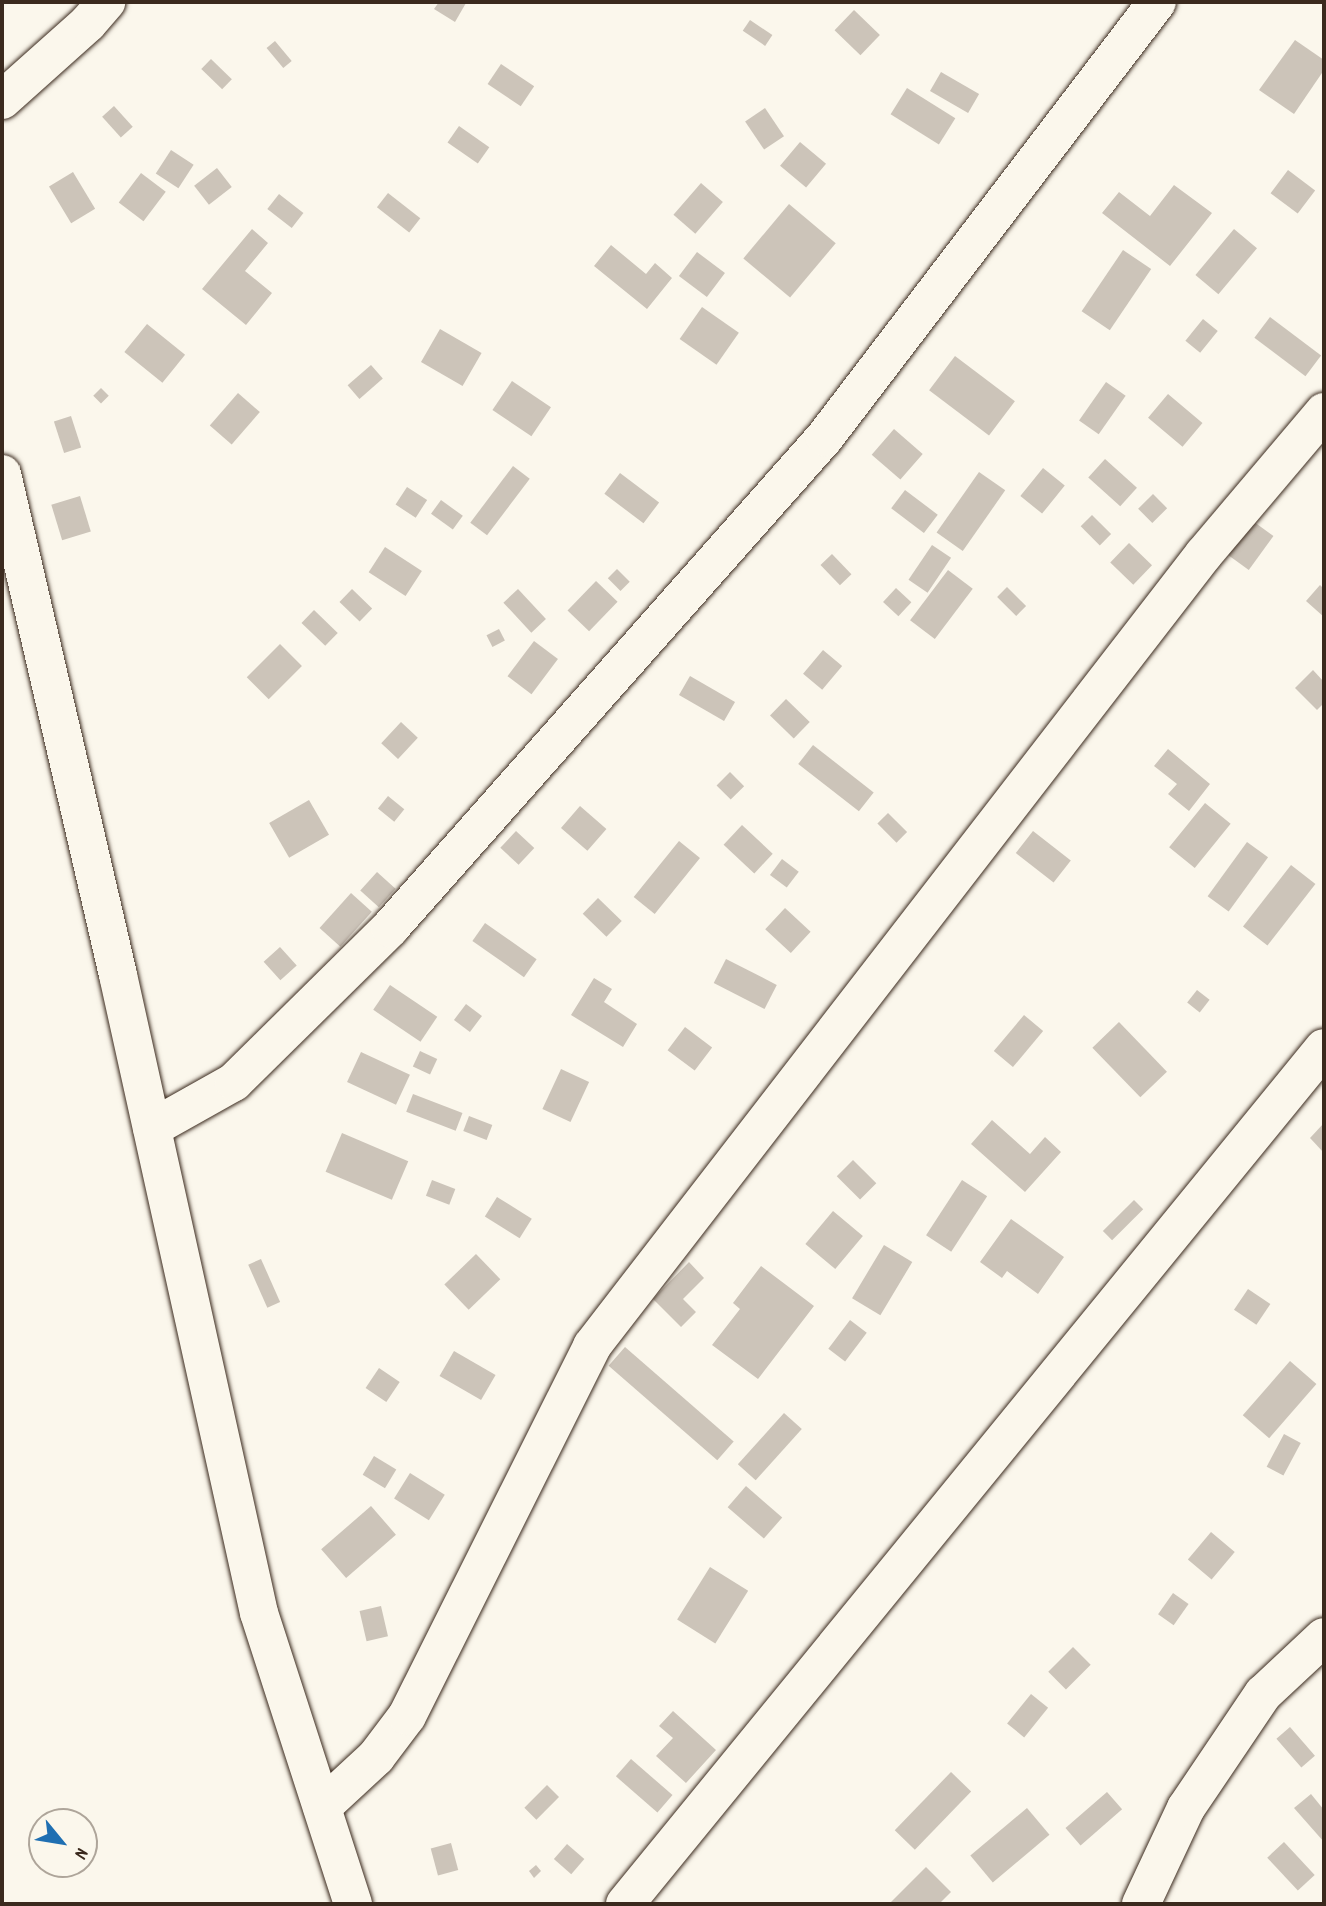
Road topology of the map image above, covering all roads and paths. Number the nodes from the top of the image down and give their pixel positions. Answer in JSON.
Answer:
{"nodes":[{"id":1,"x":106,"y":2,"type":"edge"},
{"id":2,"x":1157,"y":2,"type":"edge"},
{"id":3,"x":2,"y":100,"type":"edge"},
{"id":4,"x":1324,"y":412,"type":"edge"},
{"id":5,"x":2,"y":474,"type":"edge"},
{"id":6,"x":1324,"y":1048,"type":"edge"},
{"id":7,"x":152,"y":1128,"type":"junction"},
{"id":8,"x":1324,"y":1637,"type":"edge"},
{"id":9,"x":322,"y":1807,"type":"junction"},
{"id":10,"x":353,"y":1904,"type":"edge"},
{"id":11,"x":625,"y":1904,"type":"edge"},
{"id":12,"x":1141,"y":1904,"type":"edge"}],
"edges":[{"from":1,"to":3,"type":"street"},
{"from":2,"to":7,"type":"street"},
{"from":4,"to":9,"type":"street"},
{"from":5,"to":7,"type":"street"},
{"from":6,"to":11,"type":"street"},
{"from":7,"to":9,"type":"street"},
{"from":8,"to":12,"type":"street"},
{"from":9,"to":10,"type":"street"}]}
